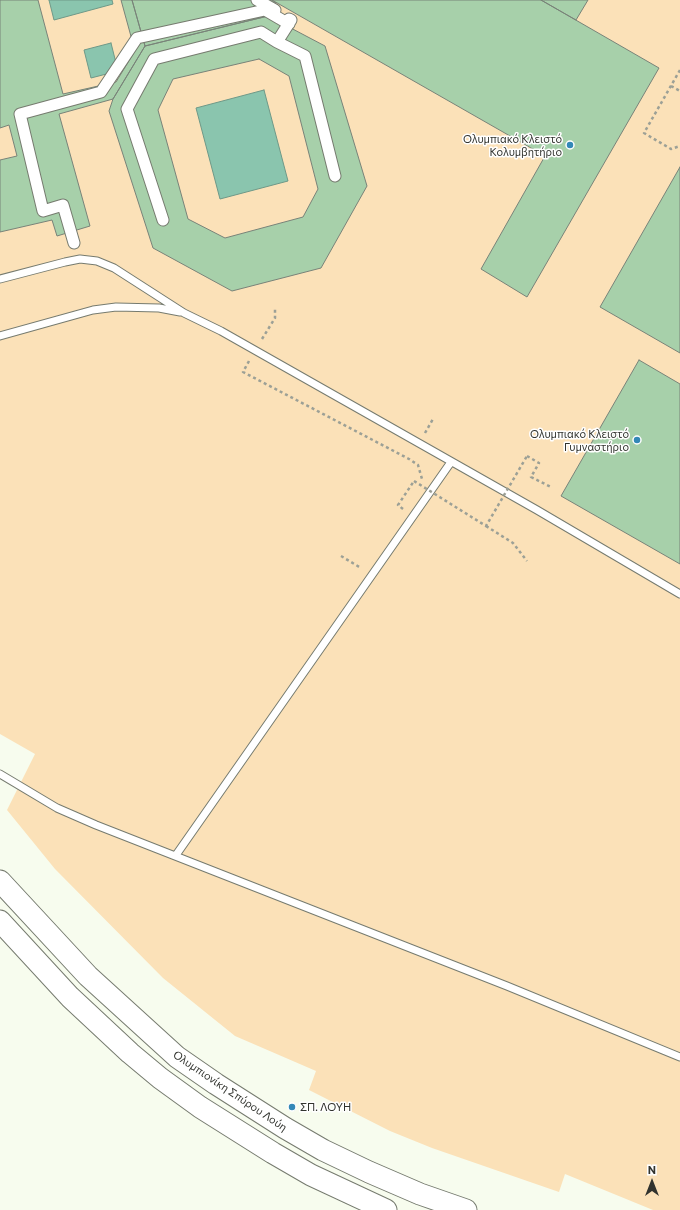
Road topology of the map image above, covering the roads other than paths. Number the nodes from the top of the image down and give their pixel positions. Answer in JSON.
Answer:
{"nodes":[{"id":1,"x":257,"y":0,"type":"edge"},
{"id":2,"x":289,"y":24,"type":"junction"},
{"id":3,"x":277,"y":42,"type":"junction"},
{"id":4,"x":335,"y":176,"type":"dead end"},
{"id":5,"x":163,"y":220,"type":"dead end"},
{"id":6,"x":74,"y":243,"type":"dead end"},
{"id":7,"x":0,"y":279,"type":"edge"},
{"id":8,"x":184,"y":313,"type":"junction"},
{"id":9,"x":0,"y":336,"type":"edge"},
{"id":10,"x":451,"y":462,"type":"junction"},
{"id":11,"x":680,"y":594,"type":"edge"},
{"id":12,"x":0,"y":774,"type":"edge"},
{"id":13,"x":176,"y":855,"type":"junction"},
{"id":14,"x":0,"y":881,"type":"edge"},
{"id":15,"x":0,"y":921,"type":"edge"},
{"id":16,"x":680,"y":1057,"type":"edge"},
{"id":17,"x":386,"y":1210,"type":"edge"},
{"id":18,"x":466,"y":1210,"type":"edge"}],
"edges":[{"from":1,"to":2,"type":"street"},
{"from":2,"to":3,"type":"street"},
{"from":2,"to":6,"type":"street"},
{"from":3,"to":4,"type":"street"},
{"from":3,"to":5,"type":"street"},
{"from":7,"to":8,"type":"lane"},
{"from":8,"to":9,"type":"lane"},
{"from":8,"to":10,"type":"lane"},
{"from":10,"to":11,"type":"lane"},
{"from":10,"to":13,"type":"lane"},
{"from":12,"to":13,"type":"lane"},
{"from":13,"to":16,"type":"lane"},
{"from":14,"to":18,"type":"main road","name":"Ολυμπιονίκη Σπύρου Λούη"},
{"from":15,"to":17,"type":"main road"}]}
